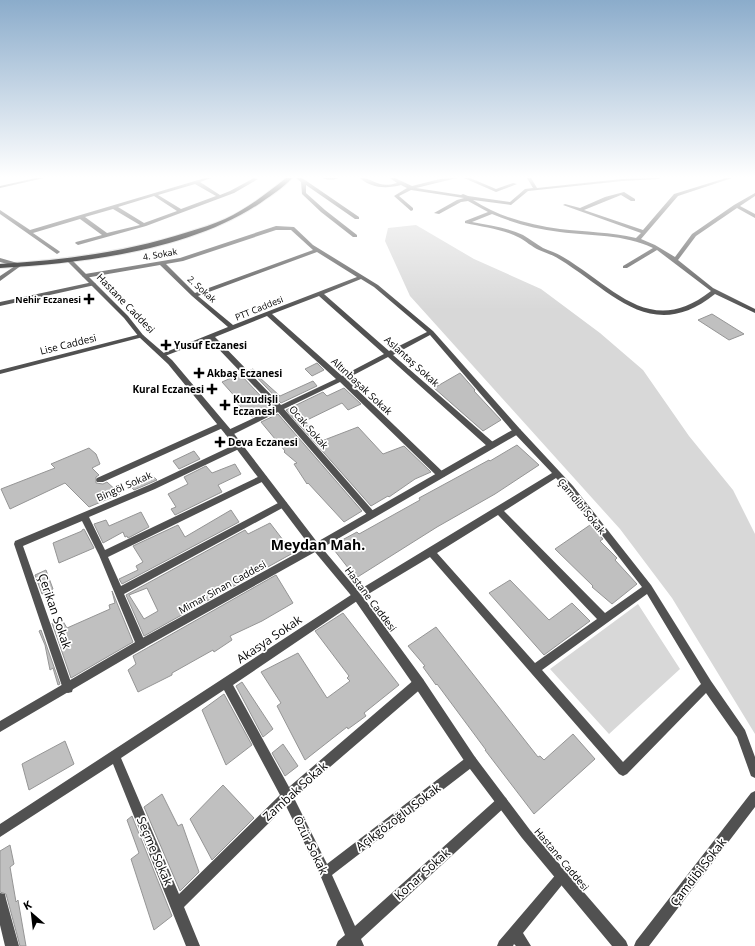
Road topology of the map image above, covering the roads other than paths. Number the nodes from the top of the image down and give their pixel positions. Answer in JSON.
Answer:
{"nodes":[{"id":1,"x":15,"y":222,"type":"edge"},
{"id":2,"x":64,"y":222,"type":"edge"},
{"id":3,"x":88,"y":222,"type":"edge"},
{"id":4,"x":139,"y":222,"type":"edge"},
{"id":5,"x":151,"y":222,"type":"edge"},
{"id":6,"x":222,"y":222,"type":"edge"},
{"id":7,"x":339,"y":222,"type":"edge"},
{"id":8,"x":468,"y":222,"type":"edge"},
{"id":9,"x":516,"y":222,"type":"edge"},
{"id":10,"x":615,"y":222,"type":"edge"},
{"id":11,"x":653,"y":222,"type":"edge"},
{"id":12,"x":713,"y":222,"type":"edge"},
{"id":13,"x":144,"y":225,"type":"junction"},
{"id":14,"x":30,"y":232,"type":"junction"},
{"id":15,"x":644,"y":232,"type":"junction"},
{"id":16,"x":107,"y":236,"type":"junction"},
{"id":17,"x":355,"y":236,"type":"dead end"},
{"id":18,"x":637,"y":240,"type":"junction"},
{"id":19,"x":78,"y":243,"type":"dead end"},
{"id":20,"x":656,"y":248,"type":"junction"},
{"id":21,"x":318,"y":250,"type":"junction"},
{"id":22,"x":57,"y":252,"type":"dead end"},
{"id":23,"x":0,"y":260,"type":"edge"},
{"id":24,"x":70,"y":261,"type":"junction"},
{"id":25,"x":675,"y":261,"type":"junction"},
{"id":26,"x":161,"y":263,"type":"junction"},
{"id":27,"x":18,"y":265,"type":"junction"},
{"id":28,"x":0,"y":266,"type":"edge"},
{"id":29,"x":625,"y":267,"type":"dead end"},
{"id":30,"x":85,"y":276,"type":"junction"},
{"id":31,"x":361,"y":277,"type":"junction"},
{"id":32,"x":0,"y":279,"type":"edge"},
{"id":33,"x":93,"y":284,"type":"junction"},
{"id":34,"x":715,"y":291,"type":"junction"},
{"id":35,"x":319,"y":293,"type":"junction"},
{"id":36,"x":194,"y":295,"type":"junction"},
{"id":37,"x":0,"y":304,"type":"edge"},
{"id":38,"x":755,"y":310,"type":"edge"},
{"id":39,"x":268,"y":314,"type":"junction"},
{"id":40,"x":233,"y":328,"type":"junction"},
{"id":41,"x":431,"y":332,"type":"junction"},
{"id":42,"x":141,"y":336,"type":"junction"},
{"id":43,"x":211,"y":337,"type":"junction"},
{"id":44,"x":388,"y":353,"type":"junction"},
{"id":45,"x":163,"y":355,"type":"junction"},
{"id":46,"x":0,"y":372,"type":"edge"},
{"id":47,"x":341,"y":379,"type":"junction"},
{"id":48,"x":279,"y":408,"type":"junction"},
{"id":49,"x":225,"y":429,"type":"junction"},
{"id":50,"x":517,"y":431,"type":"junction"},
{"id":51,"x":491,"y":445,"type":"junction"},
{"id":52,"x":238,"y":446,"type":"junction"},
{"id":53,"x":557,"y":474,"type":"junction"},
{"id":54,"x":441,"y":475,"type":"junction"},
{"id":55,"x":263,"y":478,"type":"junction"},
{"id":56,"x":100,"y":480,"type":"dead end"},
{"id":57,"x":283,"y":504,"type":"junction"},
{"id":58,"x":498,"y":510,"type":"junction"},
{"id":59,"x":372,"y":515,"type":"junction"},
{"id":60,"x":84,"y":516,"type":"junction"},
{"id":61,"x":18,"y":544,"type":"joint"},
{"id":62,"x":316,"y":548,"type":"junction"},
{"id":63,"x":431,"y":552,"type":"junction"},
{"id":64,"x":103,"y":555,"type":"junction"},
{"id":65,"x":648,"y":588,"type":"junction"},
{"id":66,"x":119,"y":592,"type":"junction"},
{"id":67,"x":357,"y":596,"type":"junction"},
{"id":68,"x":604,"y":619,"type":"junction"},
{"id":69,"x":142,"y":644,"type":"junction"},
{"id":70,"x":534,"y":670,"type":"junction"},
{"id":71,"x":226,"y":683,"type":"junction"},
{"id":72,"x":419,"y":683,"type":"junction"},
{"id":73,"x":707,"y":685,"type":"junction"},
{"id":74,"x":68,"y":688,"type":"junction"},
{"id":75,"x":0,"y":727,"type":"edge"},
{"id":76,"x":115,"y":756,"type":"junction"},
{"id":77,"x":471,"y":761,"type":"junction"},
{"id":78,"x":755,"y":772,"type":"edge"},
{"id":79,"x":287,"y":796,"type":"junction"},
{"id":80,"x":755,"y":798,"type":"edge"},
{"id":81,"x":502,"y":802,"type":"junction"},
{"id":82,"x":0,"y":831,"type":"edge"},
{"id":83,"x":325,"y":873,"type":"junction"},
{"id":84,"x":562,"y":876,"type":"junction"},
{"id":85,"x":0,"y":899,"type":"edge"},
{"id":86,"x":178,"y":905,"type":"junction"},
{"id":87,"x":515,"y":933,"type":"junction"},
{"id":88,"x":355,"y":941,"type":"edge"},
{"id":89,"x":12,"y":946,"type":"edge"},
{"id":90,"x":193,"y":946,"type":"edge"},
{"id":91,"x":343,"y":946,"type":"edge"},
{"id":92,"x":504,"y":946,"type":"edge"},
{"id":93,"x":524,"y":946,"type":"edge"},
{"id":94,"x":621,"y":946,"type":"edge"},
{"id":95,"x":641,"y":946,"type":"edge"}],
"edges":[{"from":1,"to":14,"type":"street"},
{"from":2,"to":14,"type":"street"},
{"from":3,"to":16,"type":"street"},
{"from":4,"to":13,"type":"street"},
{"from":5,"to":13,"type":"street"},
{"from":6,"to":24,"type":"main road"},
{"from":7,"to":17,"type":"street"},
{"from":8,"to":34,"type":"street"},
{"from":9,"to":18,"type":"street"},
{"from":10,"to":15,"type":"street"},
{"from":11,"to":15,"type":"street"},
{"from":12,"to":25,"type":"street"},
{"from":13,"to":16,"type":"street"},
{"from":14,"to":22,"type":"street"},
{"from":15,"to":18,"type":"street"},
{"from":16,"to":19,"type":"street"},
{"from":18,"to":20,"type":"street"},
{"from":20,"to":25,"type":"street"},
{"from":20,"to":29,"type":"street"},
{"from":21,"to":26,"type":"street","name":"4. Sokak"},
{"from":21,"to":31,"type":"street","name":"4. Sokak"},
{"from":21,"to":36,"type":"street"},
{"from":23,"to":27,"type":"street"},
{"from":24,"to":27,"type":"main road"},
{"from":24,"to":30,"type":"street","name":"Hastane Caddesi"},
{"from":25,"to":34,"type":"street"},
{"from":26,"to":30,"type":"street","name":"4. Sokak"},
{"from":26,"to":36,"type":"street","name":"2. Sokak"},
{"from":27,"to":28,"type":"main road"},
{"from":27,"to":32,"type":"street"},
{"from":30,"to":33,"type":"street","name":"Hastane Caddesi"},
{"from":31,"to":35,"type":"street","name":"PTT Caddesi"},
{"from":31,"to":41,"type":"street","name":"Çamdibi Sokak"},
{"from":33,"to":37,"type":"street"},
{"from":33,"to":42,"type":"street","name":"Hastane Caddesi"},
{"from":34,"to":38,"type":"street"},
{"from":35,"to":39,"type":"street","name":"PTT Caddesi"},
{"from":35,"to":44,"type":"street","name":"Aslantaş Sokak"},
{"from":36,"to":40,"type":"street","name":"2. Sokak"},
{"from":39,"to":40,"type":"street","name":"PTT Caddesi"},
{"from":39,"to":47,"type":"street","name":"Altınbaşak Sokak"},
{"from":40,"to":43,"type":"street","name":"PTT Caddesi"},
{"from":41,"to":44,"type":"street"},
{"from":41,"to":50,"type":"street","name":"Çamdibi Sokak"},
{"from":42,"to":45,"type":"street","name":"Hastane Caddesi"},
{"from":42,"to":46,"type":"street","name":"Lise Caddesi"},
{"from":43,"to":45,"type":"street","name":"PTT Caddesi"},
{"from":43,"to":48,"type":"street","name":"Ocak Sokak"},
{"from":44,"to":47,"type":"street"},
{"from":44,"to":51,"type":"street","name":"Aslantaş Sokak"},
{"from":45,"to":49,"type":"street","name":"Hastane Caddesi"},
{"from":47,"to":48,"type":"street"},
{"from":47,"to":54,"type":"street","name":"Altınbaşak Sokak"},
{"from":48,"to":49,"type":"street"},
{"from":48,"to":59,"type":"street","name":"Ocak Sokak"},
{"from":49,"to":52,"type":"street","name":"Hastane Caddesi"},
{"from":49,"to":56,"type":"street"},
{"from":50,"to":51,"type":"street","name":"Mimar Sinan Caddesi"},
{"from":50,"to":53,"type":"street","name":"Çamdibi Sokak"},
{"from":51,"to":54,"type":"street","name":"Mimar Sinan Caddesi"},
{"from":52,"to":55,"type":"street","name":"Hastane Caddesi"},
{"from":52,"to":60,"type":"street","name":"Bingöl Sokak"},
{"from":53,"to":58,"type":"street","name":"Akasya Sokak"},
{"from":53,"to":65,"type":"street","name":"Çamdibi Sokak"},
{"from":54,"to":59,"type":"street","name":"Mimar Sinan Caddesi"},
{"from":55,"to":57,"type":"street","name":"Hastane Caddesi"},
{"from":55,"to":64,"type":"street"},
{"from":57,"to":62,"type":"street","name":"Hastane Caddesi"},
{"from":57,"to":66,"type":"street"},
{"from":58,"to":63,"type":"street","name":"Akasya Sokak"},
{"from":58,"to":68,"type":"street"},
{"from":59,"to":62,"type":"street","name":"Mimar Sinan Caddesi"},
{"from":60,"to":61,"type":"street","name":"Bingöl Sokak"},
{"from":60,"to":64,"type":"street"},
{"from":61,"to":74,"type":"street","name":"Çerikan Sokak"},
{"from":62,"to":67,"type":"street","name":"Hastane Caddesi"},
{"from":62,"to":69,"type":"street","name":"Mimar Sinan Caddesi"},
{"from":63,"to":67,"type":"street","name":"Akasya Sokak"},
{"from":63,"to":70,"type":"street"},
{"from":64,"to":66,"type":"street"},
{"from":65,"to":68,"type":"street"},
{"from":65,"to":73,"type":"street","name":"Çamdibi Sokak"},
{"from":66,"to":69,"type":"street"},
{"from":67,"to":71,"type":"street","name":"Akasya Sokak"},
{"from":67,"to":72,"type":"street","name":"Hastane Caddesi"},
{"from":68,"to":70,"type":"street"},
{"from":69,"to":74,"type":"street","name":"Mimar Sinan Caddesi"},
{"from":70,"to":73,"type":"street"},
{"from":71,"to":76,"type":"street","name":"Akasya Sokak"},
{"from":71,"to":79,"type":"street","name":"Özür Sokak"},
{"from":72,"to":77,"type":"street","name":"Hastane Caddesi"},
{"from":72,"to":79,"type":"street","name":"Zambak Sokak"},
{"from":73,"to":78,"type":"street","name":"Çamdibi Sokak"},
{"from":74,"to":75,"type":"street","name":"Mimar Sinan Caddesi"},
{"from":76,"to":82,"type":"street","name":"Akasya Sokak"},
{"from":76,"to":86,"type":"street","name":"Seçme Sokak"},
{"from":77,"to":81,"type":"street","name":"Hastane Caddesi"},
{"from":77,"to":83,"type":"street","name":"Açıkgözoğlu Sokak"},
{"from":79,"to":83,"type":"street","name":"Özür Sokak"},
{"from":79,"to":86,"type":"street","name":"Zambak Sokak"},
{"from":80,"to":95,"type":"street","name":"Çamdibi Sokak"},
{"from":81,"to":84,"type":"street","name":"Hastane Caddesi"},
{"from":81,"to":88,"type":"street","name":"Konar Sokak"},
{"from":83,"to":88,"type":"street","name":"Özür Sokak"},
{"from":84,"to":87,"type":"street"},
{"from":84,"to":94,"type":"street","name":"Hastane Caddesi"},
{"from":85,"to":89,"type":"street"},
{"from":86,"to":90,"type":"street","name":"Seçme Sokak"},
{"from":87,"to":92,"type":"street"},
{"from":87,"to":93,"type":"street"},
{"from":88,"to":91,"type":"street","name":"Konar Sokak"}]}
